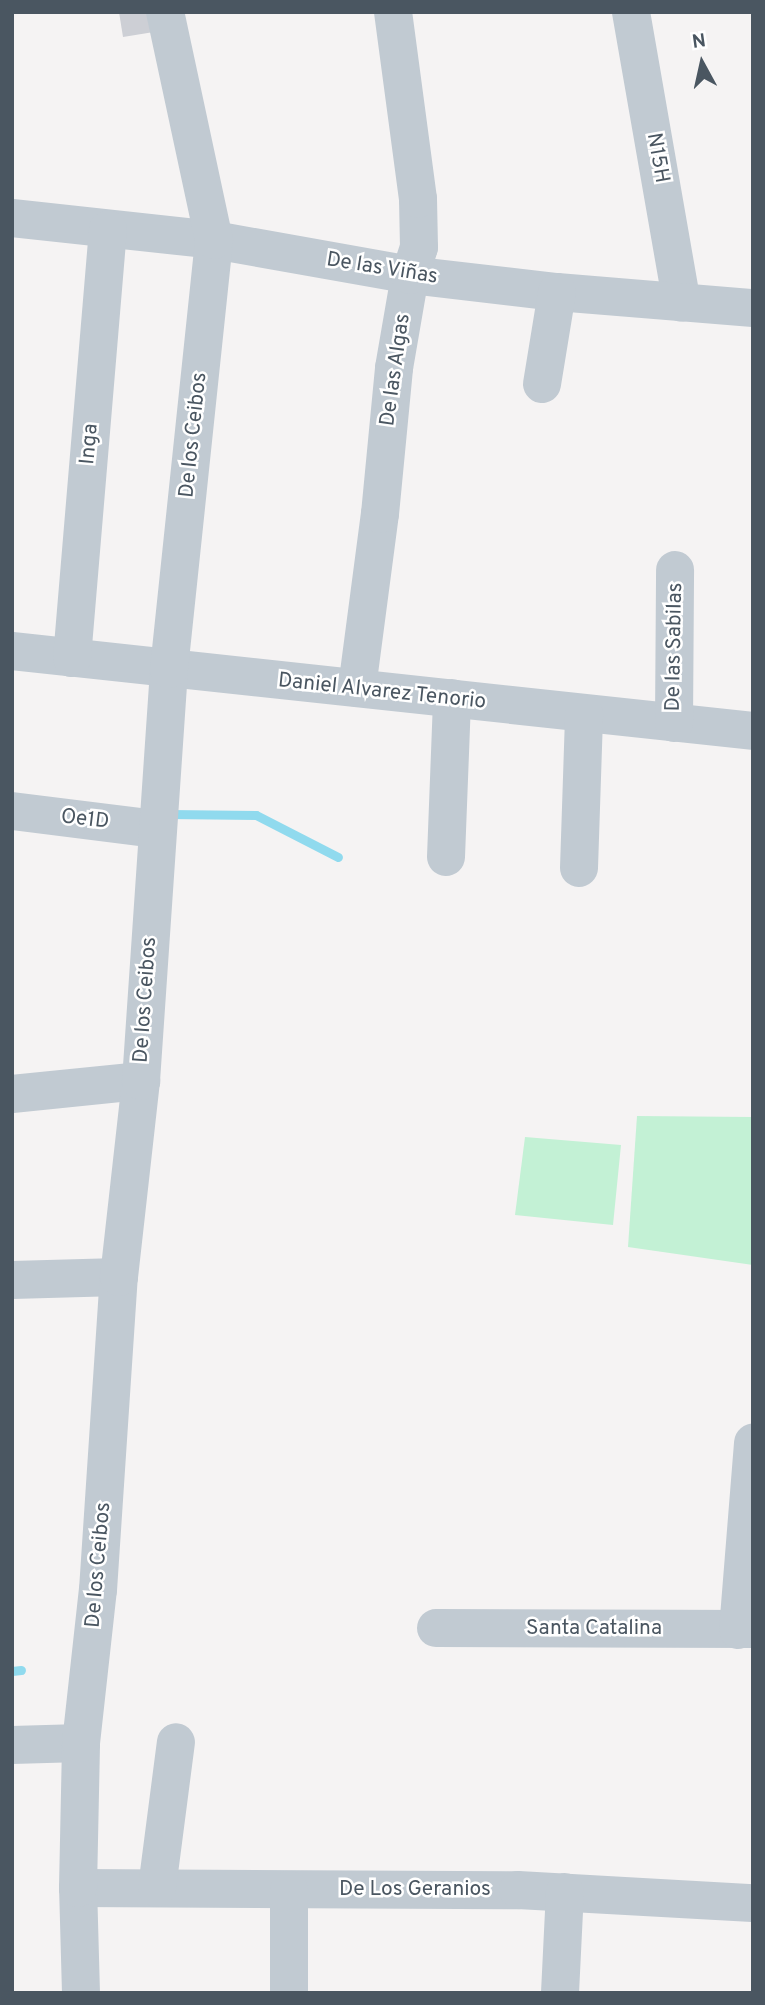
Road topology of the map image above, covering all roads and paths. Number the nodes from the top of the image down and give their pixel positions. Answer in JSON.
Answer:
{"nodes":[{"id":1,"x":165,"y":12,"type":"edge"},
{"id":2,"x":393,"y":12,"type":"edge"},
{"id":3,"x":631,"y":12,"type":"edge"},
{"id":4,"x":12,"y":218,"type":"edge"},
{"id":5,"x":108,"y":230,"type":"junction"},
{"id":6,"x":214,"y":240,"type":"junction"},
{"id":7,"x":410,"y":275,"type":"junction"},
{"id":8,"x":557,"y":292,"type":"junction"},
{"id":9,"x":682,"y":303,"type":"junction"},
{"id":10,"x":753,"y":308,"type":"edge"},
{"id":11,"x":542,"y":384,"type":"dead end"},
{"id":12,"x":676,"y":570,"type":"dead end"},
{"id":13,"x":12,"y":651,"type":"edge"},
{"id":14,"x":72,"y":658,"type":"junction"},
{"id":15,"x":169,"y":669,"type":"junction"},
{"id":16,"x":357,"y":688,"type":"junction"},
{"id":17,"x":452,"y":698,"type":"junction"},
{"id":18,"x":584,"y":714,"type":"junction"},
{"id":19,"x":674,"y":723,"type":"junction"},
{"id":20,"x":753,"y":731,"type":"edge"},
{"id":21,"x":12,"y":811,"type":"edge"},
{"id":22,"x":158,"y":829,"type":"junction"},
{"id":23,"x":446,"y":857,"type":"dead end"},
{"id":24,"x":579,"y":868,"type":"dead end"},
{"id":25,"x":141,"y":1081,"type":"junction"},
{"id":26,"x":12,"y":1094,"type":"edge"},
{"id":27,"x":118,"y":1277,"type":"junction"},
{"id":28,"x":12,"y":1280,"type":"edge"},
{"id":29,"x":753,"y":1443,"type":"edge"},
{"id":30,"x":436,"y":1628,"type":"dead end"},
{"id":31,"x":745,"y":1629,"type":"edge"},
{"id":32,"x":176,"y":1742,"type":"dead end"},
{"id":33,"x":81,"y":1743,"type":"junction"},
{"id":34,"x":12,"y":1745,"type":"edge"},
{"id":35,"x":78,"y":1888,"type":"junction"},
{"id":36,"x":157,"y":1888,"type":"junction"},
{"id":37,"x":289,"y":1890,"type":"junction"},
{"id":38,"x":565,"y":1892,"type":"junction"},
{"id":39,"x":753,"y":1903,"type":"edge"},
{"id":40,"x":81,"y":1993,"type":"edge"},
{"id":41,"x":289,"y":1993,"type":"edge"},
{"id":42,"x":559,"y":1993,"type":"edge"}],
"edges":[{"from":1,"to":6,"type":"street","name":"De los Ceibos"},
{"from":2,"to":7,"type":"street","name":"De las Algas"},
{"from":3,"to":9,"type":"street","name":"N15H"},
{"from":4,"to":5,"type":"street","name":"De las Viñas"},
{"from":5,"to":6,"type":"street","name":"De las Viñas"},
{"from":5,"to":14,"type":"street","name":"Inga"},
{"from":6,"to":7,"type":"street","name":"De las Viñas"},
{"from":6,"to":15,"type":"street","name":"De los Ceibos"},
{"from":7,"to":8,"type":"street","name":"De las Viñas"},
{"from":7,"to":16,"type":"street","name":"De las Algas"},
{"from":8,"to":9,"type":"street","name":"De las Viñas"},
{"from":8,"to":11,"type":"street"},
{"from":9,"to":10,"type":"street","name":"De las Viñas"},
{"from":12,"to":19,"type":"street","name":"De las Sabilas"},
{"from":13,"to":14,"type":"street","name":"Daniel Alvarez Tenorio"},
{"from":14,"to":15,"type":"street","name":"Daniel Alvarez Tenorio"},
{"from":15,"to":16,"type":"street","name":"Daniel Alvarez Tenorio"},
{"from":15,"to":22,"type":"street","name":"De los Ceibos"},
{"from":16,"to":17,"type":"street","name":"Daniel Alvarez Tenorio"},
{"from":17,"to":18,"type":"street","name":"Daniel Alvarez Tenorio"},
{"from":17,"to":23,"type":"street"},
{"from":18,"to":19,"type":"street","name":"Daniel Alvarez Tenorio"},
{"from":18,"to":24,"type":"street"},
{"from":19,"to":20,"type":"street","name":"Daniel Alvarez Tenorio"},
{"from":21,"to":22,"type":"street","name":"Oe1D"},
{"from":22,"to":25,"type":"street","name":"De los Ceibos"},
{"from":25,"to":26,"type":"street"},
{"from":25,"to":27,"type":"street","name":"De los Ceibos"},
{"from":27,"to":28,"type":"street"},
{"from":27,"to":33,"type":"street","name":"De los Ceibos"},
{"from":29,"to":31,"type":"street"},
{"from":30,"to":31,"type":"street","name":"Santa Catalina"},
{"from":32,"to":36,"type":"street"},
{"from":33,"to":34,"type":"street"},
{"from":33,"to":35,"type":"street","name":"De los Ceibos"},
{"from":35,"to":36,"type":"street","name":"De Los Geranios"},
{"from":35,"to":40,"type":"street","name":"De los Ceibos"},
{"from":36,"to":37,"type":"street","name":"De Los Geranios"},
{"from":37,"to":38,"type":"street","name":"De Los Geranios"},
{"from":37,"to":41,"type":"street"},
{"from":38,"to":39,"type":"street","name":"De Los Geranios"},
{"from":38,"to":42,"type":"street"}]}
